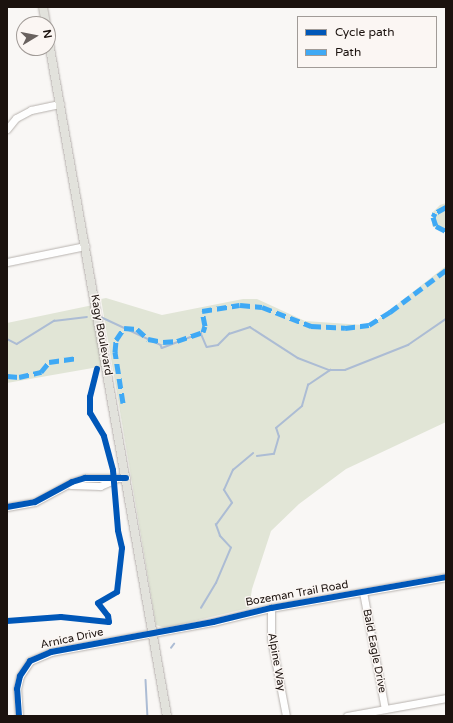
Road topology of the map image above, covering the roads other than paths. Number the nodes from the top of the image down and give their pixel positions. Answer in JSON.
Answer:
{"nodes":[{"id":1,"x":52,"y":56,"type":"edge"},
{"id":2,"x":60,"y":104,"type":"junction"},
{"id":3,"x":7,"y":129,"type":"edge"},
{"id":4,"x":85,"y":246,"type":"junction"},
{"id":5,"x":7,"y":262,"type":"edge"},
{"id":6,"x":126,"y":478,"type":"junction"},
{"id":7,"x":7,"y":507,"type":"edge"},
{"id":8,"x":446,"y":577,"type":"edge"},
{"id":9,"x":363,"y":592,"type":"junction"},
{"id":10,"x":271,"y":608,"type":"junction"},
{"id":11,"x":153,"y":634,"type":"junction"},
{"id":12,"x":446,"y":698,"type":"edge"},
{"id":13,"x":385,"y":709,"type":"junction"},
{"id":14,"x":19,"y":716,"type":"edge"},
{"id":15,"x":167,"y":716,"type":"edge"},
{"id":16,"x":286,"y":716,"type":"edge"},
{"id":17,"x":347,"y":716,"type":"edge"}],
"edges":[{"from":1,"to":2,"type":"main road","name":"Kagy Boulevard"},
{"from":2,"to":3,"type":"street"},
{"from":2,"to":4,"type":"main road","name":"Kagy Boulevard"},
{"from":4,"to":5,"type":"street"},
{"from":4,"to":6,"type":"main road","name":"Kagy Boulevard"},
{"from":6,"to":7,"type":"street"},
{"from":6,"to":11,"type":"main road","name":"Kagy Boulevard"},
{"from":8,"to":9,"type":"street","name":"Bozeman Trail Road"},
{"from":9,"to":10,"type":"street","name":"Bozeman Trail Road"},
{"from":9,"to":13,"type":"street","name":"Bald Eagle Drive"},
{"from":10,"to":11,"type":"street","name":"Bozeman Trail Road"},
{"from":10,"to":16,"type":"street","name":"Alpine Way"},
{"from":11,"to":14,"type":"street","name":"Arnica Drive"},
{"from":11,"to":15,"type":"main road"},
{"from":12,"to":13,"type":"street"},
{"from":13,"to":17,"type":"street"}]}
